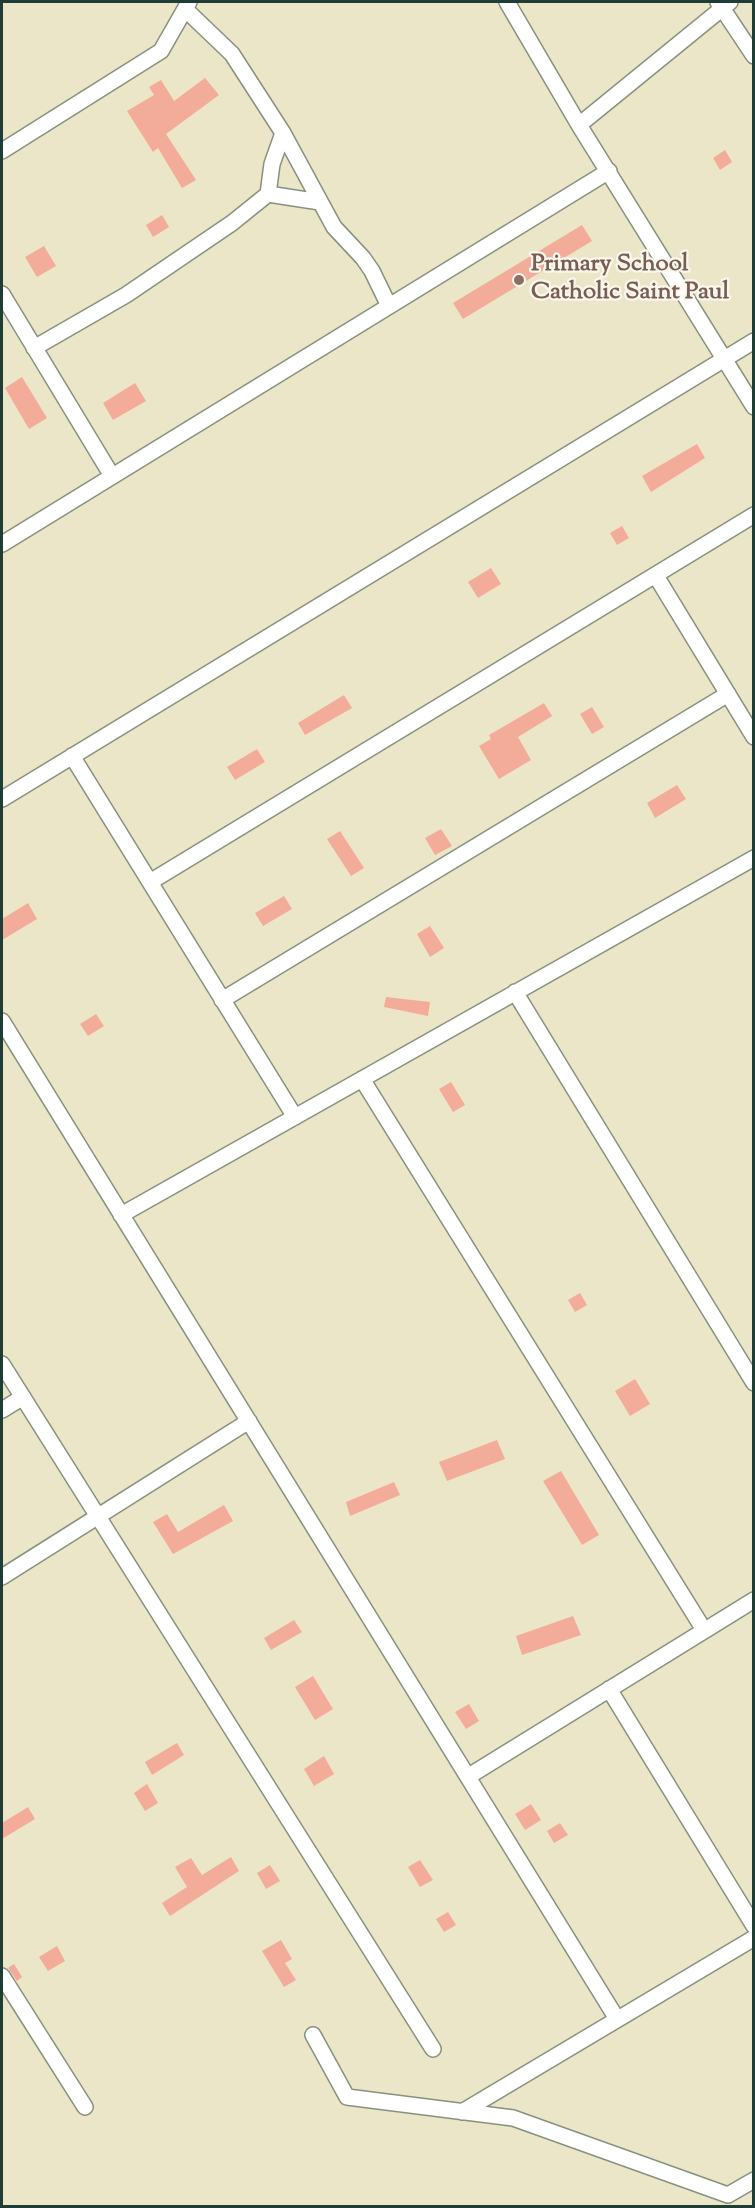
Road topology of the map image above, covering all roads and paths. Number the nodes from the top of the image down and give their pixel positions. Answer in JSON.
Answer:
{"nodes":[{"id":1,"x":507,"y":2,"type":"edge"},
{"id":2,"x":724,"y":3,"type":"edge"},
{"id":3,"x":187,"y":5,"type":"edge"},
{"id":4,"x":753,"y":56,"type":"edge"},
{"id":5,"x":579,"y":125,"type":"junction"},
{"id":6,"x":283,"y":133,"type":"junction"},
{"id":7,"x":2,"y":151,"type":"edge"},
{"id":8,"x":609,"y":171,"type":"junction"},
{"id":9,"x":268,"y":194,"type":"junction"},
{"id":10,"x":320,"y":202,"type":"junction"},
{"id":11,"x":2,"y":294,"type":"edge"},
{"id":12,"x":389,"y":306,"type":"junction"},
{"id":13,"x":753,"y":341,"type":"edge"},
{"id":14,"x":34,"y":348,"type":"junction"},
{"id":15,"x":725,"y":359,"type":"junction"},
{"id":16,"x":753,"y":406,"type":"edge"},
{"id":17,"x":112,"y":476,"type":"junction"},
{"id":18,"x":753,"y":515,"type":"edge"},
{"id":19,"x":2,"y":544,"type":"edge"},
{"id":20,"x":656,"y":576,"type":"junction"},
{"id":21,"x":728,"y":694,"type":"junction"},
{"id":22,"x":753,"y":737,"type":"edge"},
{"id":23,"x":72,"y":756,"type":"junction"},
{"id":24,"x":2,"y":799,"type":"edge"},
{"id":25,"x":753,"y":858,"type":"edge"},
{"id":26,"x":150,"y":882,"type":"junction"},
{"id":27,"x":515,"y":992,"type":"junction"},
{"id":28,"x":222,"y":1000,"type":"junction"},
{"id":29,"x":2,"y":1021,"type":"edge"},
{"id":30,"x":362,"y":1079,"type":"junction"},
{"id":31,"x":295,"y":1116,"type":"junction"},
{"id":32,"x":121,"y":1215,"type":"junction"},
{"id":33,"x":2,"y":1364,"type":"edge"},
{"id":34,"x":753,"y":1383,"type":"edge"},
{"id":35,"x":23,"y":1397,"type":"junction"},
{"id":36,"x":2,"y":1410,"type":"edge"},
{"id":37,"x":249,"y":1421,"type":"junction"},
{"id":38,"x":98,"y":1516,"type":"junction"},
{"id":39,"x":2,"y":1577,"type":"edge"},
{"id":40,"x":753,"y":1600,"type":"edge"},
{"id":41,"x":704,"y":1630,"type":"junction"},
{"id":42,"x":609,"y":1689,"type":"junction"},
{"id":43,"x":469,"y":1776,"type":"junction"},
{"id":44,"x":753,"y":1926,"type":"edge"},
{"id":45,"x":753,"y":1938,"type":"edge"},
{"id":46,"x":2,"y":1976,"type":"edge"},
{"id":47,"x":618,"y":2019,"type":"junction"},
{"id":48,"x":313,"y":2035,"type":"dead end"},
{"id":49,"x":433,"y":2049,"type":"dead end"},
{"id":50,"x":85,"y":2107,"type":"dead end"},
{"id":51,"x":462,"y":2112,"type":"junction"},
{"id":52,"x":753,"y":2180,"type":"edge"}],
"edges":[{"from":1,"to":5,"type":"street"},
{"from":2,"to":4,"type":"street"},
{"from":2,"to":5,"type":"street"},
{"from":3,"to":6,"type":"street"},
{"from":3,"to":7,"type":"street"},
{"from":5,"to":8,"type":"street"},
{"from":6,"to":9,"type":"street"},
{"from":6,"to":10,"type":"street"},
{"from":8,"to":12,"type":"street"},
{"from":8,"to":15,"type":"street"},
{"from":9,"to":10,"type":"street"},
{"from":9,"to":14,"type":"street"},
{"from":10,"to":12,"type":"street"},
{"from":11,"to":14,"type":"street"},
{"from":12,"to":17,"type":"street"},
{"from":13,"to":15,"type":"street"},
{"from":14,"to":17,"type":"street"},
{"from":15,"to":16,"type":"street"},
{"from":15,"to":23,"type":"street"},
{"from":17,"to":19,"type":"street"},
{"from":18,"to":20,"type":"street"},
{"from":20,"to":21,"type":"street"},
{"from":20,"to":26,"type":"street"},
{"from":21,"to":22,"type":"street"},
{"from":21,"to":28,"type":"street"},
{"from":23,"to":24,"type":"street"},
{"from":23,"to":26,"type":"street"},
{"from":25,"to":27,"type":"street"},
{"from":26,"to":28,"type":"street"},
{"from":27,"to":30,"type":"street"},
{"from":27,"to":34,"type":"street"},
{"from":28,"to":31,"type":"street"},
{"from":29,"to":32,"type":"street"},
{"from":30,"to":31,"type":"street"},
{"from":30,"to":41,"type":"street"},
{"from":31,"to":32,"type":"street"},
{"from":32,"to":37,"type":"street"},
{"from":33,"to":35,"type":"street"},
{"from":35,"to":36,"type":"street"},
{"from":35,"to":38,"type":"street"},
{"from":37,"to":38,"type":"street"},
{"from":37,"to":43,"type":"street"},
{"from":38,"to":39,"type":"street"},
{"from":38,"to":49,"type":"street"},
{"from":40,"to":41,"type":"street"},
{"from":41,"to":42,"type":"street"},
{"from":42,"to":43,"type":"street"},
{"from":42,"to":44,"type":"street"},
{"from":43,"to":47,"type":"street"},
{"from":45,"to":47,"type":"street"},
{"from":46,"to":50,"type":"street"},
{"from":47,"to":51,"type":"street"},
{"from":48,"to":51,"type":"street"},
{"from":51,"to":52,"type":"street"}]}
